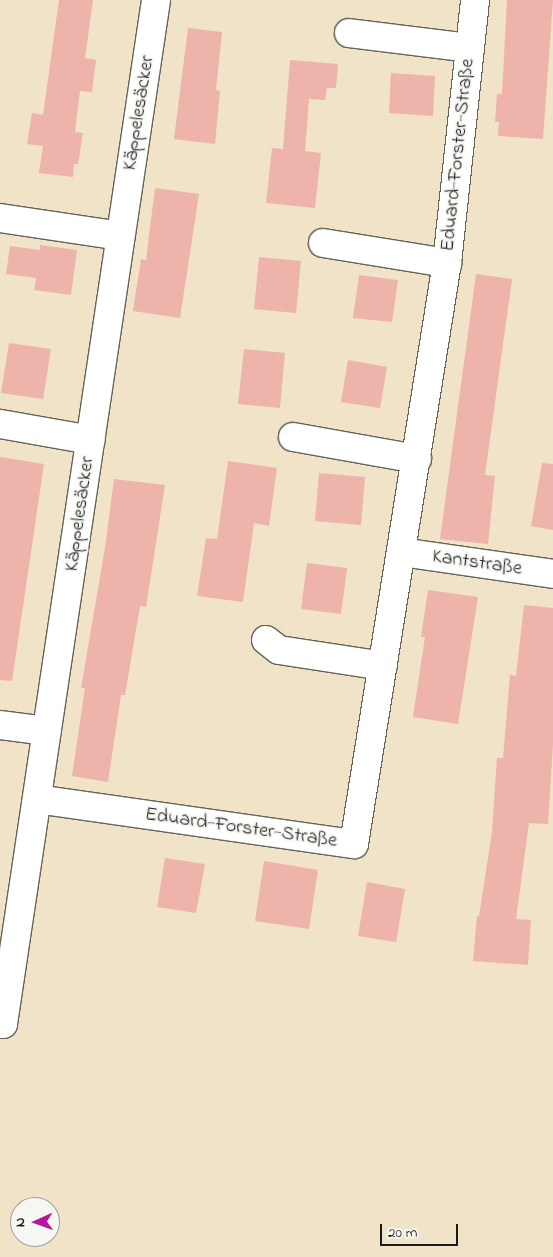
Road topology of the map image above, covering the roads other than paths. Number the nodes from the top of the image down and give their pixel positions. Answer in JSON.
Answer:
{"nodes":[{"id":1,"x":156,"y":0,"type":"edge"},
{"id":2,"x":475,"y":0,"type":"edge"},
{"id":3,"x":349,"y":33,"type":"dead end"},
{"id":4,"x":469,"y":48,"type":"junction"},
{"id":5,"x":0,"y":218,"type":"edge"},
{"id":6,"x":120,"y":236,"type":"junction"},
{"id":7,"x":322,"y":242,"type":"dead end"},
{"id":8,"x":447,"y":263,"type":"junction"},
{"id":9,"x":0,"y":424,"type":"edge"},
{"id":10,"x":293,"y":437,"type":"dead end"},
{"id":11,"x":91,"y":440,"type":"junction"},
{"id":12,"x":418,"y":459,"type":"junction"},
{"id":13,"x":401,"y":552,"type":"junction"},
{"id":14,"x":553,"y":574,"type":"edge"},
{"id":15,"x":266,"y":640,"type":"dead end"},
{"id":16,"x":383,"y":666,"type":"junction"},
{"id":17,"x":0,"y":725,"type":"edge"},
{"id":18,"x":47,"y":731,"type":"junction"},
{"id":19,"x":37,"y":799,"type":"junction"},
{"id":20,"x":0,"y":1024,"type":"edge"}],
"edges":[{"from":1,"to":6,"type":"street","name":"Käppelesäcker"},
{"from":2,"to":4,"type":"street","name":"Eduard-Forster-Straße"},
{"from":3,"to":4,"type":"street","name":"Eduard-Forster-Straße"},
{"from":4,"to":8,"type":"street","name":"Eduard-Forster-Straße"},
{"from":5,"to":6,"type":"street"},
{"from":6,"to":11,"type":"street","name":"Käppelesäcker"},
{"from":7,"to":8,"type":"street","name":"Eduard-Forster-Straße"},
{"from":8,"to":12,"type":"street","name":"Eduard-Forster-Straße"},
{"from":9,"to":11,"type":"street"},
{"from":10,"to":12,"type":"street"},
{"from":11,"to":18,"type":"street","name":"Käppelesäcker"},
{"from":12,"to":13,"type":"street","name":"Eduard-Forster-Straße"},
{"from":13,"to":14,"type":"street","name":"Kantstraße"},
{"from":13,"to":16,"type":"street","name":"Eduard-Forster-Straße"},
{"from":15,"to":16,"type":"street"},
{"from":16,"to":19,"type":"street","name":"Eduard-Forster-Straße"},
{"from":17,"to":18,"type":"street"},
{"from":18,"to":19,"type":"street","name":"Käppelesäcker"},
{"from":19,"to":20,"type":"street","name":"Käppelesäcker"}]}
